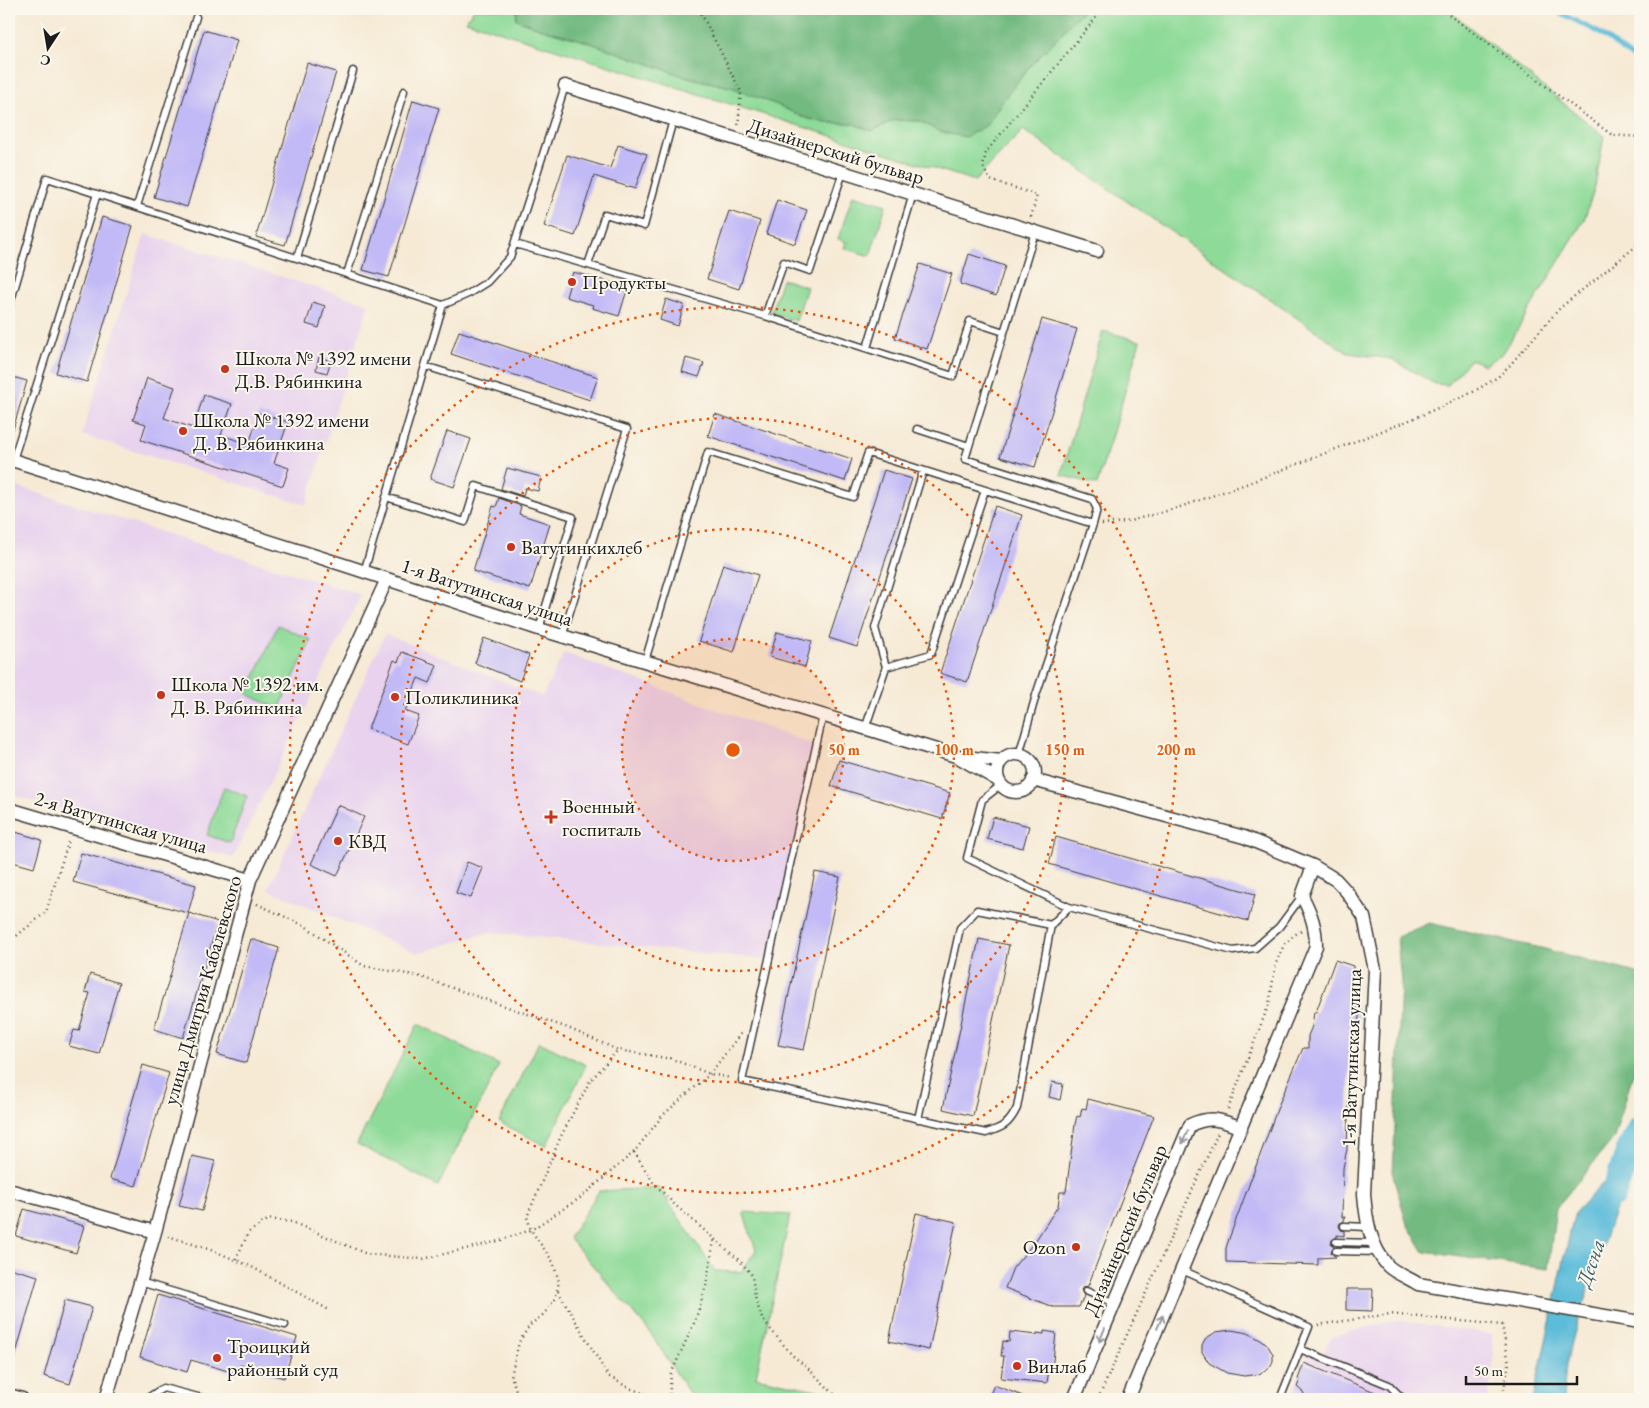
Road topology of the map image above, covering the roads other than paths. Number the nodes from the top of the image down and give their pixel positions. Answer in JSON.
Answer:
{"nodes":[{"id":1,"x":196,"y":17,"type":"dead end"},
{"id":2,"x":353,"y":71,"type":"dead end"},
{"id":3,"x":565,"y":86,"type":"joint"},
{"id":4,"x":404,"y":91,"type":"dead end"},
{"id":5,"x":674,"y":120,"type":"junction"},
{"id":6,"x":843,"y":172,"type":"junction"},
{"id":7,"x":97,"y":194,"type":"junction"},
{"id":8,"x":913,"y":194,"type":"junction"},
{"id":9,"x":136,"y":206,"type":"junction"},
{"id":10,"x":1032,"y":231,"type":"junction"},
{"id":11,"x":515,"y":244,"type":"junction"},
{"id":12,"x":1097,"y":251,"type":"dead end"},
{"id":13,"x":297,"y":258,"type":"junction"},
{"id":14,"x":588,"y":265,"type":"junction"},
{"id":15,"x":347,"y":274,"type":"junction"},
{"id":16,"x":443,"y":305,"type":"junction"},
{"id":17,"x":9,"y":307,"type":"edge"},
{"id":18,"x":765,"y":316,"type":"junction"},
{"id":19,"x":1004,"y":332,"type":"junction"},
{"id":20,"x":867,"y":348,"type":"junction"},
{"id":21,"x":425,"y":366,"type":"junction"},
{"id":22,"x":917,"y":429,"type":"dead end"},
{"id":23,"x":969,"y":446,"type":"junction"},
{"id":24,"x":11,"y":460,"type":"edge"},
{"id":25,"x":923,"y":471,"type":"junction"},
{"id":26,"x":985,"y":490,"type":"junction"},
{"id":27,"x":386,"y":497,"type":"junction"},
{"id":28,"x":1093,"y":524,"type":"junction"},
{"id":29,"x":364,"y":572,"type":"junction"},
{"id":30,"x":387,"y":579,"type":"junction"},
{"id":31,"x":539,"y":629,"type":"junction"},
{"id":32,"x":562,"y":637,"type":"junction"},
{"id":33,"x":645,"y":662,"type":"junction"},
{"id":34,"x":886,"y":667,"type":"junction"},
{"id":35,"x":823,"y":715,"type":"junction"},
{"id":36,"x":865,"y":729,"type":"junction"},
{"id":37,"x":1019,"y":755,"type":"junction"},
{"id":38,"x":956,"y":756,"type":"junction"},
{"id":39,"x":1001,"y":761,"type":"junction"},
{"id":40,"x":1033,"y":780,"type":"junction"},
{"id":41,"x":999,"y":782,"type":"junction"},
{"id":42,"x":9,"y":809,"type":"edge"},
{"id":43,"x":1313,"y":866,"type":"junction"},
{"id":44,"x":250,"y":880,"type":"junction"},
{"id":45,"x":1302,"y":896,"type":"junction"},
{"id":46,"x":1069,"y":907,"type":"junction"},
{"id":47,"x":1051,"y":926,"type":"junction"},
{"id":48,"x":918,"y":1119,"type":"junction"},
{"id":49,"x":1240,"y":1128,"type":"junction"},
{"id":50,"x":9,"y":1190,"type":"edge"},
{"id":51,"x":1344,"y":1226,"type":"dead end"},
{"id":52,"x":1368,"y":1227,"type":"junction"},
{"id":53,"x":155,"y":1232,"type":"junction"},
{"id":54,"x":1336,"y":1242,"type":"dead end"},
{"id":55,"x":1376,"y":1247,"type":"junction"},
{"id":56,"x":1336,"y":1251,"type":"dead end"},
{"id":57,"x":1182,"y":1270,"type":"junction"},
{"id":58,"x":140,"y":1282,"type":"junction"},
{"id":59,"x":1086,"y":1291,"type":"dead end"},
{"id":60,"x":1115,"y":1303,"type":"junction"},
{"id":61,"x":1640,"y":1322,"type":"edge"},
{"id":62,"x":285,"y":1325,"type":"dead end"},
{"id":63,"x":1300,"y":1349,"type":"junction"},
{"id":64,"x":9,"y":1396,"type":"edge"},
{"id":65,"x":22,"y":1399,"type":"edge"},
{"id":66,"x":106,"y":1399,"type":"edge"},
{"id":67,"x":146,"y":1399,"type":"edge"},
{"id":68,"x":206,"y":1399,"type":"edge"},
{"id":69,"x":1074,"y":1399,"type":"edge"},
{"id":70,"x":1128,"y":1399,"type":"edge"},
{"id":71,"x":1280,"y":1399,"type":"edge"},
{"id":72,"x":1403,"y":1399,"type":"edge"}],
"edges":[{"from":1,"to":9,"type":"lane"},
{"from":2,"to":13,"type":"lane"},
{"from":3,"to":5,"type":"street","name":"Дизайнерский бульвар"},
{"from":3,"to":11,"type":"lane"},
{"from":4,"to":15,"type":"lane"},
{"from":5,"to":6,"type":"street","name":"Дизайнерский бульвар"},
{"from":5,"to":14,"type":"lane"},
{"from":6,"to":8,"type":"street","name":"Дизайнерский бульвар"},
{"from":6,"to":18,"type":"lane"},
{"from":7,"to":9,"type":"lane"},
{"from":7,"to":17,"type":"lane"},
{"from":7,"to":24,"type":"lane"},
{"from":8,"to":10,"type":"street","name":"Дизайнерский бульвар"},
{"from":8,"to":20,"type":"lane"},
{"from":9,"to":13,"type":"lane"},
{"from":10,"to":12,"type":"street","name":"Дизайнерский бульвар"},
{"from":10,"to":19,"type":"lane"},
{"from":11,"to":14,"type":"lane"},
{"from":11,"to":16,"type":"lane"},
{"from":13,"to":15,"type":"lane"},
{"from":14,"to":18,"type":"lane"},
{"from":15,"to":16,"type":"lane"},
{"from":16,"to":21,"type":"lane"},
{"from":18,"to":20,"type":"lane"},
{"from":19,"to":20,"type":"lane"},
{"from":19,"to":23,"type":"lane"},
{"from":21,"to":27,"type":"lane"},
{"from":21,"to":32,"type":"lane"},
{"from":22,"to":23,"type":"lane"},
{"from":23,"to":28,"type":"lane"},
{"from":24,"to":29,"type":"street","name":"1-я Ватутинская улица"},
{"from":25,"to":26,"type":"lane"},
{"from":25,"to":33,"type":"lane"},
{"from":25,"to":34,"type":"lane"},
{"from":26,"to":28,"type":"lane"},
{"from":26,"to":34,"type":"lane"},
{"from":27,"to":29,"type":"lane"},
{"from":27,"to":31,"type":"lane"},
{"from":28,"to":37,"type":"lane"},
{"from":29,"to":30,"type":"street","name":"1-я Ватутинская улица"},
{"from":30,"to":31,"type":"street","name":"1-я Ватутинская улица"},
{"from":30,"to":44,"type":"street","name":"улица Дмитрия Кабалевского"},
{"from":31,"to":32,"type":"street","name":"1-я Ватутинская улица"},
{"from":32,"to":33,"type":"street","name":"1-я Ватутинская улица"},
{"from":33,"to":35,"type":"street","name":"1-я Ватутинская улица"},
{"from":34,"to":36,"type":"lane"},
{"from":35,"to":36,"type":"street","name":"1-я Ватутинская улица"},
{"from":35,"to":48,"type":"lane"},
{"from":36,"to":38,"type":"street","name":"1-я Ватутинская улица"},
{"from":37,"to":39,"type":"street"},
{"from":37,"to":40,"type":"street"},
{"from":38,"to":39,"type":"street","name":"1-я Ватутинская улица"},
{"from":38,"to":41,"type":"street","name":"1-я Ватутинская улица"},
{"from":39,"to":41,"type":"street"},
{"from":40,"to":41,"type":"street"},
{"from":40,"to":43,"type":"street","name":"1-я Ватутинская улица"},
{"from":41,"to":46,"type":"lane"},
{"from":42,"to":44,"type":"street","name":"2-я Ватутинская улица"},
{"from":43,"to":45,"type":"street"},
{"from":43,"to":52,"type":"street","name":"1-я Ватутинская улица"},
{"from":44,"to":53,"type":"street","name":"улица Дмитрия Кабалевского"},
{"from":45,"to":46,"type":"lane"},
{"from":45,"to":49,"type":"street"},
{"from":46,"to":47,"type":"lane"},
{"from":47,"to":48,"type":"lane"},
{"from":47,"to":48,"type":"lane"},
{"from":49,"to":57,"type":"street"},
{"from":49,"to":60,"type":"street","name":"Дизайнерский бульвар","one_way":true},
{"from":50,"to":53,"type":"street"},
{"from":51,"to":52,"type":"lane"},
{"from":52,"to":55,"type":"street","name":"1-я Ватутинская улица"},
{"from":53,"to":58,"type":"street","name":"улица Дмитрия Кабалевского"},
{"from":54,"to":55,"type":"lane"},
{"from":55,"to":56,"type":"lane"},
{"from":55,"to":61,"type":"street","name":"1-я Ватутинская улица"},
{"from":57,"to":63,"type":"lane"},
{"from":70,"to":57,"type":"street","one_way":true},
{"from":58,"to":62,"type":"lane"},
{"from":58,"to":66,"type":"street","name":"улица Дмитрия Кабалевского"},
{"from":59,"to":60,"type":"lane"},
{"from":60,"to":69,"type":"street","name":"Дизайнерский бульвар","one_way":true},
{"from":63,"to":71,"type":"lane"},
{"from":63,"to":72,"type":"lane"},
{"from":64,"to":65,"type":"street"},
{"from":67,"to":68,"type":"lane"}]}
